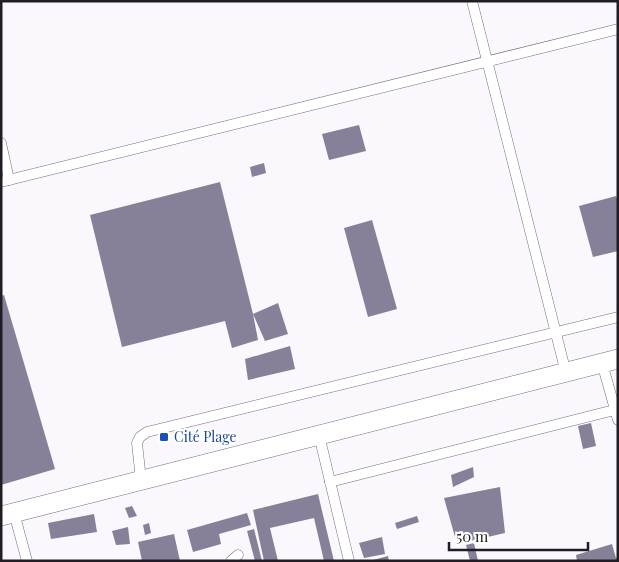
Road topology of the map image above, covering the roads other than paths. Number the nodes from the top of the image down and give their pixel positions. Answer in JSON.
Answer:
{"nodes":[{"id":1,"x":472,"y":1,"type":"edge"},
{"id":2,"x":618,"y":29,"type":"edge"},
{"id":3,"x":487,"y":61,"type":"junction"},
{"id":4,"x":1,"y":143,"type":"edge"},
{"id":5,"x":5,"y":181,"type":"edge"},
{"id":6,"x":618,"y":317,"type":"edge"},
{"id":7,"x":556,"y":332,"type":"junction"},
{"id":8,"x":610,"y":361,"type":"edge"},
{"id":9,"x":566,"y":373,"type":"junction"},
{"id":10,"x":616,"y":409,"type":"edge"},
{"id":11,"x":618,"y":420,"type":"edge"},
{"id":12,"x":319,"y":435,"type":"junction"},
{"id":13,"x":141,"y":480,"type":"junction"},
{"id":14,"x":330,"y":482,"type":"junction"},
{"id":15,"x":8,"y":514,"type":"edge"},
{"id":16,"x":28,"y":561,"type":"edge"},
{"id":17,"x":349,"y":561,"type":"edge"}],
"edges":[{"from":1,"to":3,"type":"lane"},
{"from":2,"to":3,"type":"lane"},
{"from":3,"to":5,"type":"lane"},
{"from":3,"to":7,"type":"lane"},
{"from":4,"to":5,"type":"lane"},
{"from":6,"to":7,"type":"lane"},
{"from":7,"to":9,"type":"lane"},
{"from":7,"to":13,"type":"lane"},
{"from":8,"to":9,"type":"street"},
{"from":8,"to":10,"type":"lane"},
{"from":9,"to":12,"type":"street"},
{"from":10,"to":11,"type":"lane"},
{"from":10,"to":14,"type":"lane"},
{"from":12,"to":13,"type":"street"},
{"from":12,"to":14,"type":"lane"},
{"from":13,"to":15,"type":"street"},
{"from":14,"to":17,"type":"lane"},
{"from":15,"to":16,"type":"lane"}]}
